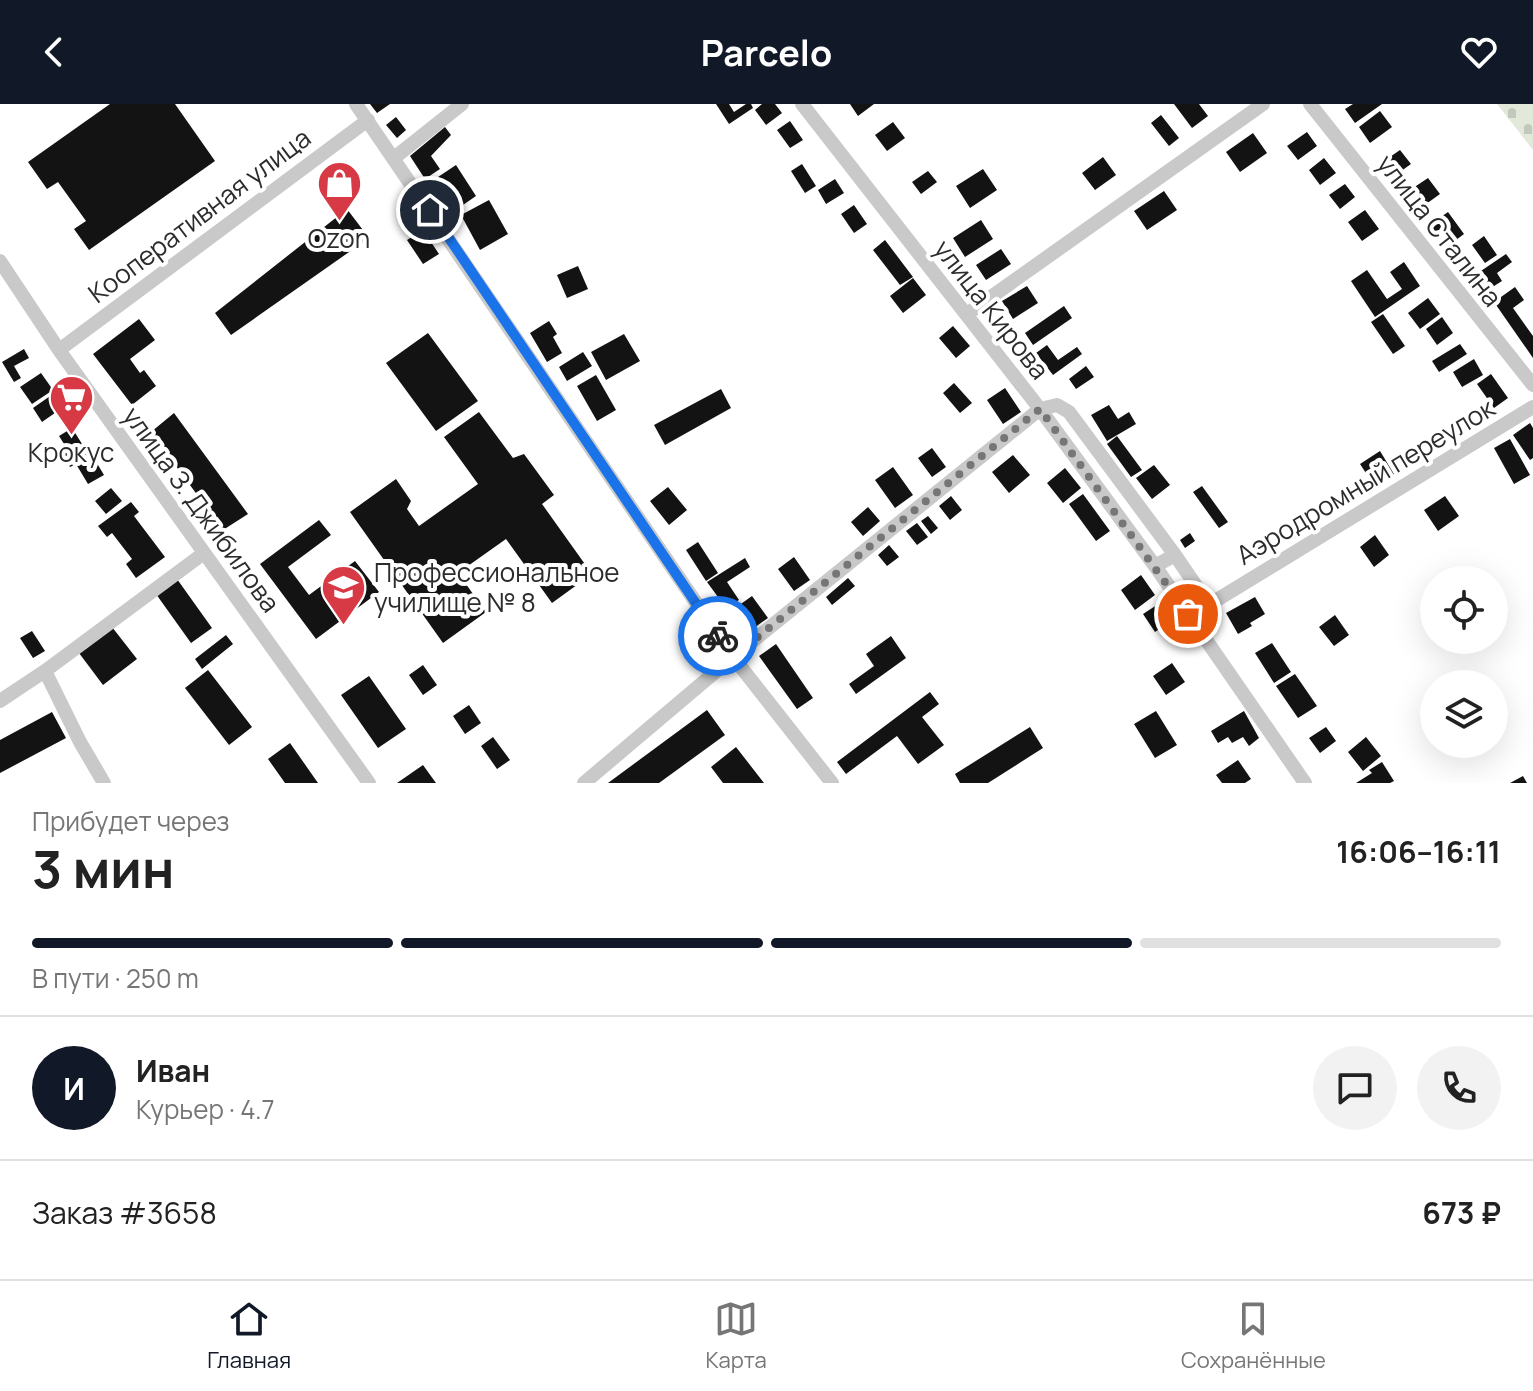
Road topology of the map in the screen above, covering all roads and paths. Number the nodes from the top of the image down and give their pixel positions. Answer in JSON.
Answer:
{"nodes":[{"id":1,"x":356,"y":104,"type":"edge"},
{"id":2,"x":462,"y":104,"type":"edge"},
{"id":3,"x":802,"y":104,"type":"edge"},
{"id":4,"x":1263,"y":104,"type":"edge"},
{"id":5,"x":1310,"y":104,"type":"edge"},
{"id":6,"x":368,"y":120,"type":"junction"},
{"id":7,"x":394,"y":158,"type":"junction"},
{"id":8,"x":0,"y":261,"type":"edge"},
{"id":9,"x":967,"y":314,"type":"junction"},
{"id":10,"x":59,"y":350,"type":"junction"},
{"id":11,"x":1533,"y":385,"type":"edge"},
{"id":12,"x":1533,"y":407,"type":"edge"},
{"id":13,"x":1040,"y":409,"type":"junction"},
{"id":14,"x":204,"y":553,"type":"junction"},
{"id":15,"x":1175,"y":555,"type":"junction"},
{"id":16,"x":1155,"y":566,"type":"junction"},
{"id":17,"x":733,"y":657,"type":"junction"},
{"id":18,"x":45,"y":671,"type":"junction"},
{"id":19,"x":0,"y":701,"type":"edge"},
{"id":20,"x":104,"y":783,"type":"edge"},
{"id":21,"x":369,"y":783,"type":"edge"},
{"id":22,"x":584,"y":783,"type":"edge"},
{"id":23,"x":832,"y":783,"type":"edge"},
{"id":24,"x":1305,"y":783,"type":"edge"}],
"edges":[{"from":1,"to":6,"type":"street"},
{"from":2,"to":7,"type":"street"},
{"from":3,"to":9,"type":"street","name":"улица Кирова"},
{"from":4,"to":9,"type":"street"},
{"from":5,"to":11,"type":"street","name":"улица Сталина"},
{"from":6,"to":7,"type":"street"},
{"from":6,"to":10,"type":"street","name":"Кооперативная улица"},
{"from":7,"to":17,"type":"street"},
{"from":8,"to":10,"type":"street","name":"улица З. Джибилова"},
{"from":9,"to":13,"type":"street","name":"улица Кирова"},
{"from":10,"to":14,"type":"street","name":"улица З. Джибилова"},
{"from":12,"to":15,"type":"street","name":"Аэродромный переулок"},
{"from":13,"to":15,"type":"street","name":"Аэродромный переулок"},
{"from":13,"to":16,"type":"street","name":"улица Кирова"},
{"from":13,"to":17,"type":"street"},
{"from":14,"to":18,"type":"street"},
{"from":14,"to":21,"type":"street","name":"улица З. Джибилова"},
{"from":15,"to":16,"type":"street"},
{"from":16,"to":24,"type":"street","name":"улица Кирова"},
{"from":17,"to":22,"type":"street"},
{"from":17,"to":23,"type":"street"},
{"from":18,"to":19,"type":"street"},
{"from":18,"to":20,"type":"street"}]}
